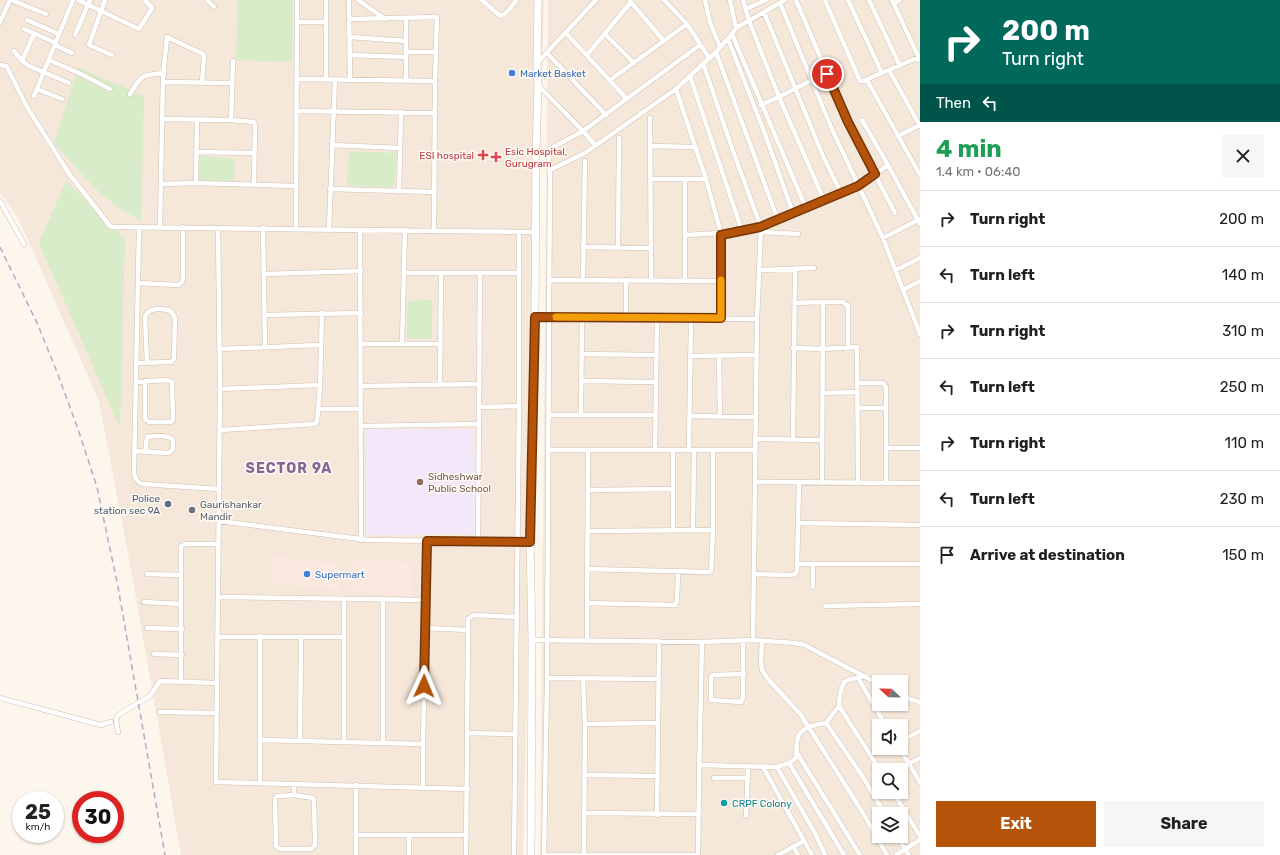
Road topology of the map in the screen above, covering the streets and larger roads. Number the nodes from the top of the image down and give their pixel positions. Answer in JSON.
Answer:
{"nodes":[{"id":1,"x":11,"y":0,"type":"edge"},
{"id":2,"x":73,"y":0,"type":"edge"},
{"id":3,"x":78,"y":0,"type":"edge"},
{"id":4,"x":106,"y":0,"type":"edge"},
{"id":5,"x":145,"y":0,"type":"edge"},
{"id":6,"x":207,"y":0,"type":"edge"},
{"id":7,"x":297,"y":0,"type":"edge"},
{"id":8,"x":326,"y":0,"type":"edge"},
{"id":9,"x":349,"y":0,"type":"edge"},
{"id":10,"x":358,"y":0,"type":"edge"},
{"id":11,"x":482,"y":0,"type":"edge"},
{"id":12,"x":516,"y":0,"type":"edge"},
{"id":13,"x":538,"y":0,"type":"edge"},
{"id":14,"x":596,"y":0,"type":"edge"},
{"id":15,"x":664,"y":0,"type":"edge"},
{"id":16,"x":705,"y":0,"type":"edge"},
{"id":17,"x":730,"y":0,"type":"edge"},
{"id":18,"x":743,"y":0,"type":"edge"},
{"id":19,"x":766,"y":0,"type":"edge"},
{"id":20,"x":786,"y":0,"type":"edge"},
{"id":21,"x":796,"y":0,"type":"edge"},
{"id":22,"x":825,"y":0,"type":"edge"},
{"id":23,"x":848,"y":0,"type":"edge"},
{"id":24,"x":869,"y":0,"type":"edge"},
{"id":25,"x":900,"y":0,"type":"edge"},
{"id":26,"x":630,"y":1,"type":"edge"},
{"id":27,"x":90,"y":2,"type":"edge"},
{"id":28,"x":893,"y":2,"type":"edge"},
{"id":29,"x":780,"y":4,"type":"junction"},
{"id":30,"x":214,"y":7,"type":"dead end"},
{"id":31,"x":746,"y":9,"type":"junction"},
{"id":32,"x":101,"y":10,"type":"junction"},
{"id":33,"x":764,"y":12,"type":"junction"},
{"id":34,"x":46,"y":14,"type":"dead end"},
{"id":35,"x":406,"y":18,"type":"junction"},
{"id":36,"x":349,"y":19,"type":"junction"},
{"id":37,"x":385,"y":19,"type":"junction"},
{"id":38,"x":27,"y":20,"type":"dead end"},
{"id":39,"x":749,"y":21,"type":"junction"},
{"id":40,"x":0,"y":22,"type":"edge"},
{"id":41,"x":297,"y":22,"type":"junction"},
{"id":42,"x":326,"y":22,"type":"junction"},
{"id":43,"x":687,"y":24,"type":"junction"},
{"id":44,"x":736,"y":28,"type":"junction"},
{"id":45,"x":24,"y":29,"type":"dead end"},
{"id":46,"x":566,"y":33,"type":"junction"},
{"id":47,"x":34,"y":34,"type":"junction"},
{"id":48,"x":59,"y":34,"type":"junction"},
{"id":49,"x":605,"y":34,"type":"junction"},
{"id":50,"x":732,"y":34,"type":"junction"},
{"id":51,"x":75,"y":35,"type":"dead end"},
{"id":52,"x":350,"y":37,"type":"junction"},
{"id":53,"x":728,"y":38,"type":"junction"},
{"id":54,"x":406,"y":41,"type":"junction"},
{"id":55,"x":664,"y":41,"type":"junction"},
{"id":56,"x":55,"y":44,"type":"junction"},
{"id":57,"x":700,"y":45,"type":"junction"},
{"id":58,"x":720,"y":47,"type":"junction"},
{"id":59,"x":14,"y":51,"type":"dead end"},
{"id":60,"x":406,"y":52,"type":"junction"},
{"id":61,"x":436,"y":52,"type":"junction"},
{"id":62,"x":716,"y":52,"type":"junction"},
{"id":63,"x":72,"y":53,"type":"dead end"},
{"id":64,"x":547,"y":53,"type":"junction"},
{"id":65,"x":350,"y":55,"type":"junction"},
{"id":66,"x":587,"y":55,"type":"junction"},
{"id":67,"x":112,"y":56,"type":"dead end"},
{"id":68,"x":406,"y":58,"type":"junction"},
{"id":69,"x":709,"y":58,"type":"junction"},
{"id":70,"x":919,"y":59,"type":"edge"},
{"id":71,"x":49,"y":60,"type":"junction"},
{"id":72,"x":22,"y":61,"type":"junction"},
{"id":73,"x":234,"y":61,"type":"dead end"},
{"id":74,"x":537,"y":63,"type":"junction"},
{"id":75,"x":634,"y":63,"type":"junction"},
{"id":76,"x":703,"y":63,"type":"junction"},
{"id":77,"x":0,"y":65,"type":"edge"},
{"id":78,"x":900,"y":66,"type":"junction"},
{"id":79,"x":889,"y":70,"type":"junction"},
{"id":80,"x":44,"y":73,"type":"junction"},
{"id":81,"x":164,"y":73,"type":"junction"},
{"id":82,"x":882,"y":73,"type":"junction"},
{"id":83,"x":690,"y":76,"type":"junction"},
{"id":84,"x":297,"y":79,"type":"junction"},
{"id":85,"x":326,"y":79,"type":"junction"},
{"id":86,"x":335,"y":79,"type":"junction"},
{"id":87,"x":350,"y":79,"type":"junction"},
{"id":88,"x":406,"y":80,"type":"junction"},
{"id":89,"x":610,"y":80,"type":"junction"},
{"id":90,"x":812,"y":80,"type":"junction"},
{"id":91,"x":867,"y":80,"type":"junction"},
{"id":92,"x":435,"y":81,"type":"junction"},
{"id":93,"x":163,"y":82,"type":"junction"},
{"id":94,"x":69,"y":83,"type":"dead end"},
{"id":95,"x":202,"y":83,"type":"junction"},
{"id":96,"x":232,"y":83,"type":"junction"},
{"id":97,"x":538,"y":85,"type":"junction"},
{"id":98,"x":37,"y":89,"type":"junction"},
{"id":99,"x":110,"y":89,"type":"dead end"},
{"id":100,"x":676,"y":89,"type":"junction"},
{"id":101,"x":796,"y":89,"type":"junction"},
{"id":102,"x":130,"y":94,"type":"dead end"},
{"id":103,"x":34,"y":96,"type":"dead end"},
{"id":104,"x":780,"y":97,"type":"junction"},
{"id":105,"x":626,"y":98,"type":"junction"},
{"id":106,"x":62,"y":99,"type":"dead end"},
{"id":107,"x":761,"y":105,"type":"junction"},
{"id":108,"x":296,"y":111,"type":"junction"},
{"id":109,"x":334,"y":111,"type":"junction"},
{"id":110,"x":401,"y":112,"type":"junction"},
{"id":111,"x":435,"y":113,"type":"junction"},
{"id":112,"x":606,"y":115,"type":"junction"},
{"id":113,"x":650,"y":118,"type":"dead end"},
{"id":114,"x":162,"y":119,"type":"junction"},
{"id":115,"x":197,"y":120,"type":"junction"},
{"id":116,"x":231,"y":120,"type":"junction"},
{"id":117,"x":862,"y":120,"type":"dead end"},
{"id":118,"x":920,"y":125,"type":"edge"},
{"id":119,"x":583,"y":131,"type":"junction"},
{"id":120,"x":773,"y":132,"type":"junction"},
{"id":121,"x":765,"y":134,"type":"junction"},
{"id":122,"x":898,"y":136,"type":"junction"},
{"id":123,"x":619,"y":138,"type":"dead end"},
{"id":124,"x":332,"y":145,"type":"junction"},
{"id":125,"x":595,"y":145,"type":"junction"},
{"id":126,"x":651,"y":146,"type":"junction"},
{"id":127,"x":695,"y":147,"type":"junction"},
{"id":128,"x":400,"y":148,"type":"junction"},
{"id":129,"x":548,"y":150,"type":"junction"},
{"id":130,"x":196,"y":152,"type":"junction"},
{"id":131,"x":254,"y":153,"type":"junction"},
{"id":132,"x":536,"y":153,"type":"junction"},
{"id":133,"x":585,"y":161,"type":"dead end"},
{"id":134,"x":888,"y":165,"type":"junction"},
{"id":135,"x":550,"y":170,"type":"junction"},
{"id":136,"x":875,"y":174,"type":"junction"},
{"id":137,"x":920,"y":175,"type":"edge"},
{"id":138,"x":651,"y":179,"type":"junction"},
{"id":139,"x":685,"y":179,"type":"junction"},
{"id":140,"x":706,"y":179,"type":"junction"},
{"id":141,"x":196,"y":183,"type":"junction"},
{"id":142,"x":161,"y":184,"type":"junction"},
{"id":143,"x":254,"y":185,"type":"junction"},
{"id":144,"x":296,"y":186,"type":"junction"},
{"id":145,"x":858,"y":186,"type":"junction"},
{"id":146,"x":330,"y":189,"type":"junction"},
{"id":147,"x":399,"y":192,"type":"junction"},
{"id":148,"x":434,"y":192,"type":"junction"},
{"id":149,"x":841,"y":193,"type":"junction"},
{"id":150,"x":824,"y":200,"type":"junction"},
{"id":151,"x":0,"y":201,"type":"edge"},
{"id":152,"x":806,"y":208,"type":"junction"},
{"id":153,"x":895,"y":213,"type":"dead end"},
{"id":154,"x":793,"y":214,"type":"junction"},
{"id":155,"x":778,"y":220,"type":"junction"},
{"id":156,"x":919,"y":221,"type":"edge"},
{"id":157,"x":160,"y":227,"type":"junction"},
{"id":158,"x":183,"y":227,"type":"junction"},
{"id":159,"x":139,"y":228,"type":"junction"},
{"id":160,"x":218,"y":228,"type":"junction"},
{"id":161,"x":263,"y":228,"type":"junction"},
{"id":162,"x":296,"y":229,"type":"junction"},
{"id":163,"x":329,"y":229,"type":"junction"},
{"id":164,"x":360,"y":230,"type":"junction"},
{"id":165,"x":405,"y":230,"type":"junction"},
{"id":166,"x":761,"y":230,"type":"junction"},
{"id":167,"x":434,"y":231,"type":"junction"},
{"id":168,"x":742,"y":231,"type":"junction"},
{"id":169,"x":519,"y":232,"type":"junction"},
{"id":170,"x":535,"y":232,"type":"junction"},
{"id":171,"x":721,"y":234,"type":"junction"},
{"id":172,"x":798,"y":234,"type":"dead end"},
{"id":173,"x":686,"y":235,"type":"junction"},
{"id":174,"x":883,"y":238,"type":"junction"},
{"id":175,"x":24,"y":244,"type":"dead end"},
{"id":176,"x":583,"y":247,"type":"junction"},
{"id":177,"x":618,"y":247,"type":"junction"},
{"id":178,"x":651,"y":248,"type":"junction"},
{"id":179,"x":920,"y":258,"type":"edge"},
{"id":180,"x":814,"y":268,"type":"dead end"},
{"id":181,"x":795,"y":269,"type":"junction"},
{"id":182,"x":759,"y":270,"type":"junction"},
{"id":183,"x":896,"y":270,"type":"junction"},
{"id":184,"x":361,"y":271,"type":"junction"},
{"id":185,"x":404,"y":273,"type":"junction"},
{"id":186,"x":440,"y":273,"type":"junction"},
{"id":187,"x":480,"y":273,"type":"junction"},
{"id":188,"x":265,"y":274,"type":"junction"},
{"id":189,"x":519,"y":274,"type":"junction"},
{"id":190,"x":549,"y":280,"type":"junction"},
{"id":191,"x":583,"y":280,"type":"junction"},
{"id":192,"x":626,"y":280,"type":"junction"},
{"id":193,"x":651,"y":281,"type":"junction"},
{"id":194,"x":685,"y":281,"type":"junction"},
{"id":195,"x":721,"y":281,"type":"junction"},
{"id":196,"x":920,"y":281,"type":"edge"},
{"id":197,"x":138,"y":283,"type":"junction"},
{"id":198,"x":903,"y":290,"type":"junction"},
{"id":199,"x":823,"y":302,"type":"junction"},
{"id":200,"x":795,"y":303,"type":"junction"},
{"id":201,"x":322,"y":313,"type":"junction"},
{"id":202,"x":361,"y":313,"type":"junction"},
{"id":203,"x":265,"y":315,"type":"junction"},
{"id":204,"x":549,"y":316,"type":"junction"},
{"id":205,"x":535,"y":317,"type":"junction"},
{"id":206,"x":582,"y":317,"type":"junction"},
{"id":207,"x":626,"y":317,"type":"junction"},
{"id":208,"x":657,"y":318,"type":"junction"},
{"id":209,"x":691,"y":318,"type":"junction"},
{"id":210,"x":721,"y":318,"type":"junction"},
{"id":211,"x":756,"y":319,"type":"junction"},
{"id":212,"x":920,"y":319,"type":"edge"},
{"id":213,"x":915,"y":321,"type":"junction"},
{"id":214,"x":920,"y":334,"type":"edge"},
{"id":215,"x":361,"y":344,"type":"junction"},
{"id":216,"x":402,"y":344,"type":"junction"},
{"id":217,"x":440,"y":344,"type":"junction"},
{"id":218,"x":320,"y":345,"type":"junction"},
{"id":219,"x":265,"y":346,"type":"junction"},
{"id":220,"x":794,"y":348,"type":"junction"},
{"id":221,"x":848,"y":348,"type":"junction"},
{"id":222,"x":220,"y":349,"type":"junction"},
{"id":223,"x":822,"y":349,"type":"junction"},
{"id":224,"x":582,"y":354,"type":"junction"},
{"id":225,"x":656,"y":355,"type":"junction"},
{"id":226,"x":756,"y":355,"type":"junction"},
{"id":227,"x":690,"y":356,"type":"junction"},
{"id":228,"x":719,"y":356,"type":"junction"},
{"id":229,"x":136,"y":363,"type":"junction"},
{"id":230,"x":147,"y":363,"type":"junction"},
{"id":231,"x":145,"y":381,"type":"junction"},
{"id":232,"x":581,"y":381,"type":"junction"},
{"id":233,"x":136,"y":382,"type":"junction"},
{"id":234,"x":656,"y":382,"type":"junction"},
{"id":235,"x":857,"y":383,"type":"junction"},
{"id":236,"x":440,"y":384,"type":"junction"},
{"id":237,"x":480,"y":384,"type":"junction"},
{"id":238,"x":320,"y":385,"type":"junction"},
{"id":239,"x":361,"y":386,"type":"junction"},
{"id":240,"x":220,"y":389,"type":"junction"},
{"id":241,"x":857,"y":392,"type":"junction"},
{"id":242,"x":822,"y":393,"type":"junction"},
{"id":243,"x":479,"y":406,"type":"junction"},
{"id":244,"x":519,"y":406,"type":"junction"},
{"id":245,"x":858,"y":408,"type":"junction"},
{"id":246,"x":886,"y":408,"type":"junction"},
{"id":247,"x":319,"y":409,"type":"junction"},
{"id":248,"x":361,"y":409,"type":"junction"},
{"id":249,"x":549,"y":415,"type":"junction"},
{"id":250,"x":581,"y":415,"type":"junction"},
{"id":251,"x":656,"y":416,"type":"junction"},
{"id":252,"x":689,"y":416,"type":"junction"},
{"id":253,"x":755,"y":416,"type":"junction"},
{"id":254,"x":720,"y":417,"type":"junction"},
{"id":255,"x":479,"y":424,"type":"junction"},
{"id":256,"x":360,"y":426,"type":"junction"},
{"id":257,"x":220,"y":430,"type":"junction"},
{"id":258,"x":755,"y":439,"type":"junction"},
{"id":259,"x":793,"y":439,"type":"junction"},
{"id":260,"x":822,"y":440,"type":"junction"},
{"id":261,"x":886,"y":448,"type":"junction"},
{"id":262,"x":920,"y":448,"type":"edge"},
{"id":263,"x":548,"y":450,"type":"junction"},
{"id":264,"x":588,"y":450,"type":"junction"},
{"id":265,"x":655,"y":450,"type":"junction"},
{"id":266,"x":673,"y":450,"type":"junction"},
{"id":267,"x":691,"y":450,"type":"junction"},
{"id":268,"x":713,"y":450,"type":"junction"},
{"id":269,"x":755,"y":450,"type":"junction"},
{"id":270,"x":134,"y":451,"type":"junction"},
{"id":271,"x":145,"y":452,"type":"junction"},
{"id":272,"x":755,"y":482,"type":"junction"},
{"id":273,"x":799,"y":482,"type":"junction"},
{"id":274,"x":822,"y":483,"type":"junction"},
{"id":275,"x":858,"y":483,"type":"junction"},
{"id":276,"x":886,"y":483,"type":"junction"},
{"id":277,"x":920,"y":483,"type":"edge"},
{"id":278,"x":220,"y":489,"type":"junction"},
{"id":279,"x":673,"y":489,"type":"junction"},
{"id":280,"x":588,"y":490,"type":"junction"},
{"id":281,"x":219,"y":521,"type":"junction"},
{"id":282,"x":798,"y":524,"type":"junction"},
{"id":283,"x":920,"y":525,"type":"edge"},
{"id":284,"x":588,"y":530,"type":"junction"},
{"id":285,"x":673,"y":530,"type":"junction"},
{"id":286,"x":693,"y":530,"type":"junction"},
{"id":287,"x":713,"y":530,"type":"junction"},
{"id":288,"x":361,"y":540,"type":"junction"},
{"id":289,"x":427,"y":541,"type":"junction"},
{"id":290,"x":478,"y":542,"type":"junction"},
{"id":291,"x":516,"y":542,"type":"junction"},
{"id":292,"x":530,"y":542,"type":"junction"},
{"id":293,"x":219,"y":544,"type":"junction"},
{"id":294,"x":797,"y":564,"type":"junction"},
{"id":295,"x":813,"y":564,"type":"junction"},
{"id":296,"x":920,"y":564,"type":"edge"},
{"id":297,"x":587,"y":569,"type":"junction"},
{"id":298,"x":678,"y":572,"type":"junction"},
{"id":299,"x":147,"y":574,"type":"dead end"},
{"id":300,"x":754,"y":574,"type":"junction"},
{"id":301,"x":181,"y":575,"type":"junction"},
{"id":302,"x":813,"y":587,"type":"dead end"},
{"id":303,"x":218,"y":596,"type":"junction"},
{"id":304,"x":344,"y":599,"type":"junction"},
{"id":305,"x":383,"y":600,"type":"junction"},
{"id":306,"x":426,"y":600,"type":"junction"},
{"id":307,"x":144,"y":602,"type":"dead end"},
{"id":308,"x":587,"y":602,"type":"junction"},
{"id":309,"x":181,"y":604,"type":"junction"},
{"id":310,"x":920,"y":604,"type":"edge"},
{"id":311,"x":825,"y":606,"type":"dead end"},
{"id":312,"x":516,"y":617,"type":"junction"},
{"id":313,"x":148,"y":628,"type":"dead end"},
{"id":314,"x":426,"y":628,"type":"junction"},
{"id":315,"x":182,"y":629,"type":"junction"},
{"id":316,"x":468,"y":630,"type":"junction"},
{"id":317,"x":260,"y":636,"type":"junction"},
{"id":318,"x":218,"y":637,"type":"junction"},
{"id":319,"x":301,"y":637,"type":"junction"},
{"id":320,"x":344,"y":637,"type":"junction"},
{"id":321,"x":532,"y":640,"type":"junction"},
{"id":322,"x":547,"y":640,"type":"junction"},
{"id":323,"x":587,"y":640,"type":"junction"},
{"id":324,"x":753,"y":640,"type":"junction"},
{"id":325,"x":659,"y":641,"type":"junction"},
{"id":326,"x":743,"y":641,"type":"junction"},
{"id":327,"x":702,"y":642,"type":"junction"},
{"id":328,"x":762,"y":642,"type":"junction"},
{"id":329,"x":154,"y":654,"type":"dead end"},
{"id":330,"x":182,"y":655,"type":"junction"},
{"id":331,"x":744,"y":674,"type":"junction"},
{"id":332,"x":864,"y":676,"type":"junction"},
{"id":333,"x":547,"y":678,"type":"junction"},
{"id":334,"x":858,"y":678,"type":"junction"},
{"id":335,"x":583,"y":679,"type":"junction"},
{"id":336,"x":658,"y":679,"type":"junction"},
{"id":337,"x":872,"y":680,"type":"edge"},
{"id":338,"x":182,"y":682,"type":"junction"},
{"id":339,"x":217,"y":683,"type":"junction"},
{"id":340,"x":0,"y":698,"type":"edge"},
{"id":341,"x":908,"y":698,"type":"edge"},
{"id":342,"x":700,"y":700,"type":"junction"},
{"id":343,"x":711,"y":700,"type":"junction"},
{"id":344,"x":920,"y":702,"type":"edge"},
{"id":345,"x":839,"y":706,"type":"junction"},
{"id":346,"x":160,"y":712,"type":"dead end"},
{"id":347,"x":217,"y":714,"type":"junction"},
{"id":348,"x":882,"y":719,"type":"edge"},
{"id":349,"x":108,"y":723,"type":"dead end"},
{"id":350,"x":658,"y":723,"type":"junction"},
{"id":351,"x":826,"y":723,"type":"junction"},
{"id":352,"x":584,"y":724,"type":"junction"},
{"id":353,"x":809,"y":727,"type":"junction"},
{"id":354,"x":920,"y":731,"type":"edge"},
{"id":355,"x":118,"y":732,"type":"dead end"},
{"id":356,"x":468,"y":733,"type":"junction"},
{"id":357,"x":515,"y":734,"type":"junction"},
{"id":358,"x":908,"y":737,"type":"edge"},
{"id":359,"x":260,"y":740,"type":"junction"},
{"id":360,"x":300,"y":741,"type":"junction"},
{"id":361,"x":344,"y":742,"type":"junction"},
{"id":362,"x":382,"y":743,"type":"junction"},
{"id":363,"x":423,"y":744,"type":"junction"},
{"id":364,"x":797,"y":753,"type":"junction"},
{"id":365,"x":920,"y":758,"type":"edge"},
{"id":366,"x":789,"y":763,"type":"junction"},
{"id":367,"x":876,"y":763,"type":"edge"},
{"id":368,"x":908,"y":764,"type":"joint"},
{"id":369,"x":699,"y":765,"type":"junction"},
{"id":370,"x":748,"y":767,"type":"junction"},
{"id":371,"x":763,"y":767,"type":"junction"},
{"id":372,"x":777,"y":767,"type":"junction"},
{"id":373,"x":585,"y":775,"type":"junction"},
{"id":374,"x":658,"y":776,"type":"junction"},
{"id":375,"x":714,"y":778,"type":"dead end"},
{"id":376,"x":748,"y":778,"type":"junction"},
{"id":377,"x":920,"y":782,"type":"edge"},
{"id":378,"x":260,"y":783,"type":"junction"},
{"id":379,"x":294,"y":784,"type":"junction"},
{"id":380,"x":356,"y":785,"type":"junction"},
{"id":381,"x":424,"y":788,"type":"junction"},
{"id":382,"x":468,"y":789,"type":"junction"},
{"id":383,"x":294,"y":795,"type":"junction"},
{"id":384,"x":897,"y":799,"type":"edge"},
{"id":385,"x":880,"y":807,"type":"edge"},
{"id":386,"x":584,"y":813,"type":"junction"},
{"id":387,"x":698,"y":814,"type":"junction"},
{"id":388,"x":657,"y":815,"type":"junction"},
{"id":389,"x":746,"y":816,"type":"dead end"},
{"id":390,"x":356,"y":835,"type":"junction"},
{"id":391,"x":409,"y":835,"type":"junction"},
{"id":392,"x":467,"y":835,"type":"junction"},
{"id":393,"x":920,"y":836,"type":"edge"},
{"id":394,"x":920,"y":840,"type":"edge"},
{"id":395,"x":804,"y":841,"type":"junction"},
{"id":396,"x":901,"y":843,"type":"edge"},
{"id":397,"x":793,"y":846,"type":"junction"},
{"id":398,"x":905,"y":849,"type":"junction"},
{"id":399,"x":584,"y":854,"type":"junction"},
{"id":400,"x":647,"y":854,"type":"edge"},
{"id":401,"x":356,"y":855,"type":"edge"},
{"id":402,"x":409,"y":855,"type":"edge"},
{"id":403,"x":466,"y":855,"type":"edge"},
{"id":404,"x":514,"y":855,"type":"edge"},
{"id":405,"x":531,"y":855,"type":"edge"},
{"id":406,"x":544,"y":855,"type":"edge"},
{"id":407,"x":698,"y":855,"type":"edge"},
{"id":408,"x":778,"y":855,"type":"edge"},
{"id":409,"x":798,"y":855,"type":"edge"},
{"id":410,"x":812,"y":855,"type":"edge"},
{"id":411,"x":825,"y":855,"type":"edge"},
{"id":412,"x":844,"y":855,"type":"edge"},
{"id":413,"x":860,"y":855,"type":"edge"},
{"id":414,"x":887,"y":855,"type":"edge"},
{"id":415,"x":896,"y":855,"type":"edge"},
{"id":416,"x":908,"y":855,"type":"edge"}],
"edges":[{"from":1,"to":34,"type":"street"},
{"from":1,"to":40,"type":"street"},
{"from":2,"to":48,"type":"street"},
{"from":3,"to":27,"type":"street"},
{"from":4,"to":32,"type":"street"},
{"from":5,"to":32,"type":"street"},
{"from":6,"to":30,"type":"street"},
{"from":7,"to":41,"type":"street"},
{"from":8,"to":42,"type":"street"},
{"from":9,"to":36,"type":"street"},
{"from":10,"to":37,"type":"street"},
{"from":11,"to":12,"type":"street"},
{"from":13,"to":74,"type":"street"},
{"from":14,"to":46,"type":"street"},
{"from":15,"to":43,"type":"street"},
{"from":16,"to":58,"type":"street"},
{"from":17,"to":44,"type":"street"},
{"from":18,"to":31,"type":"street"},
{"from":19,"to":31,"type":"street"},
{"from":20,"to":29,"type":"street"},
{"from":21,"to":136,"type":"street"},
{"from":22,"to":91,"type":"street"},
{"from":23,"to":82,"type":"street"},
{"from":24,"to":78,"type":"street"},
{"from":25,"to":28,"type":"street"},
{"from":26,"to":49,"type":"street"},
{"from":26,"to":55,"type":"street"},
{"from":27,"to":32,"type":"street"},
{"from":27,"to":51,"type":"street"},
{"from":28,"to":70,"type":"street"},
{"from":29,"to":33,"type":"street"},
{"from":29,"to":90,"type":"street"},
{"from":31,"to":39,"type":"street"},
{"from":32,"to":67,"type":"street"},
{"from":33,"to":39,"type":"street"},
{"from":33,"to":101,"type":"street"},
{"from":35,"to":37,"type":"street"},
{"from":35,"to":54,"type":"street"},
{"from":35,"to":61,"type":"street"},
{"from":36,"to":37,"type":"street"},
{"from":36,"to":52,"type":"street"},
{"from":38,"to":48,"type":"street"},
{"from":39,"to":44,"type":"street"},
{"from":39,"to":104,"type":"street"},
{"from":41,"to":42,"type":"street"},
{"from":41,"to":84,"type":"street"},
{"from":42,"to":85,"type":"street"},
{"from":43,"to":55,"type":"street"},
{"from":43,"to":57,"type":"street"},
{"from":44,"to":50,"type":"street"},
{"from":45,"to":47,"type":"street"},
{"from":46,"to":64,"type":"street"},
{"from":46,"to":66,"type":"street"},
{"from":47,"to":56,"type":"street"},
{"from":47,"to":72,"type":"street"},
{"from":48,"to":56,"type":"street"},
{"from":49,"to":66,"type":"street"},
{"from":49,"to":75,"type":"street"},
{"from":50,"to":53,"type":"street"},
{"from":50,"to":107,"type":"street"},
{"from":52,"to":54,"type":"street"},
{"from":52,"to":65,"type":"street"},
{"from":53,"to":58,"type":"street"},
{"from":53,"to":121,"type":"street"},
{"from":54,"to":60,"type":"street"},
{"from":55,"to":75,"type":"street"},
{"from":56,"to":63,"type":"street"},
{"from":56,"to":71,"type":"street"},
{"from":57,"to":69,"type":"street"},
{"from":57,"to":105,"type":"street"},
{"from":58,"to":62,"type":"street"},
{"from":59,"to":72,"type":"street"},
{"from":60,"to":61,"type":"street"},
{"from":60,"to":68,"type":"street"},
{"from":61,"to":92,"type":"street"},
{"from":62,"to":69,"type":"street"},
{"from":62,"to":155,"type":"street"},
{"from":64,"to":74,"type":"street"},
{"from":64,"to":112,"type":"street"},
{"from":65,"to":68,"type":"street"},
{"from":65,"to":87,"type":"street"},
{"from":66,"to":89,"type":"street"},
{"from":68,"to":88,"type":"street"},
{"from":69,"to":76,"type":"street"},
{"from":70,"to":78,"type":"street"},
{"from":71,"to":80,"type":"street"},
{"from":71,"to":99,"type":"street"},
{"from":72,"to":80,"type":"street"},
{"from":73,"to":96,"type":"street"},
{"from":74,"to":97,"type":"street"},
{"from":75,"to":89,"type":"street"},
{"from":76,"to":83,"type":"street"},
{"from":76,"to":166,"type":"street"},
{"from":77,"to":159,"type":"street"},
{"from":78,"to":79,"type":"street"},
{"from":79,"to":82,"type":"street"},
{"from":79,"to":118,"type":"street"},
{"from":80,"to":94,"type":"street"},
{"from":80,"to":98,"type":"street"},
{"from":81,"to":93,"type":"street"},
{"from":81,"to":95,"type":"street"},
{"from":81,"to":102,"type":"street"},
{"from":82,"to":91,"type":"street"},
{"from":83,"to":100,"type":"street"},
{"from":83,"to":168,"type":"street"},
{"from":84,"to":85,"type":"street"},
{"from":84,"to":108,"type":"street"},
{"from":85,"to":86,"type":"street"},
{"from":86,"to":87,"type":"street"},
{"from":86,"to":109,"type":"street"},
{"from":87,"to":88,"type":"street"},
{"from":88,"to":92,"type":"street"},
{"from":89,"to":105,"type":"street"},
{"from":90,"to":101,"type":"street"},
{"from":90,"to":145,"type":"street"},
{"from":91,"to":122,"type":"street"},
{"from":92,"to":111,"type":"street"},
{"from":93,"to":95,"type":"street"},
{"from":93,"to":114,"type":"street"},
{"from":95,"to":96,"type":"street"},
{"from":96,"to":116,"type":"street"},
{"from":97,"to":119,"type":"street"},
{"from":97,"to":132,"type":"street"},
{"from":98,"to":103,"type":"street"},
{"from":98,"to":106,"type":"street"},
{"from":100,"to":125,"type":"street"},
{"from":100,"to":127,"type":"street"},
{"from":101,"to":104,"type":"street"},
{"from":101,"to":149,"type":"street"},
{"from":104,"to":107,"type":"street"},
{"from":104,"to":150,"type":"street"},
{"from":105,"to":112,"type":"street"},
{"from":107,"to":120,"type":"street"},
{"from":108,"to":109,"type":"street"},
{"from":108,"to":144,"type":"street"},
{"from":109,"to":110,"type":"street"},
{"from":109,"to":124,"type":"street"},
{"from":110,"to":111,"type":"street"},
{"from":110,"to":128,"type":"street"},
{"from":111,"to":148,"type":"street"},
{"from":112,"to":119,"type":"street"},
{"from":113,"to":126,"type":"street"},
{"from":114,"to":115,"type":"street"},
{"from":114,"to":142,"type":"street"},
{"from":115,"to":116,"type":"street"},
{"from":115,"to":130,"type":"street"},
{"from":116,"to":131,"type":"street"},
{"from":117,"to":134,"type":"street"},
{"from":118,"to":122,"type":"street"},
{"from":119,"to":125,"type":"street"},
{"from":119,"to":129,"type":"street"},
{"from":120,"to":121,"type":"street"},
{"from":120,"to":152,"type":"street"},
{"from":121,"to":154,"type":"street"},
{"from":122,"to":137,"type":"street"},
{"from":123,"to":177,"type":"street"},
{"from":124,"to":128,"type":"street"},
{"from":124,"to":146,"type":"street"},
{"from":125,"to":135,"type":"street"},
{"from":126,"to":127,"type":"street"},
{"from":126,"to":138,"type":"street"},
{"from":127,"to":140,"type":"street"},
{"from":128,"to":147,"type":"street"},
{"from":129,"to":132,"type":"street"},
{"from":129,"to":135,"type":"street"},
{"from":130,"to":131,"type":"street"},
{"from":130,"to":141,"type":"street"},
{"from":131,"to":143,"type":"street"},
{"from":132,"to":170,"type":"street"},
{"from":133,"to":176,"type":"street"},
{"from":134,"to":136,"type":"street"},
{"from":134,"to":156,"type":"street"},
{"from":135,"to":190,"type":"street"},
{"from":136,"to":145,"type":"street"},
{"from":136,"to":153,"type":"street"},
{"from":138,"to":139,"type":"street"},
{"from":138,"to":178,"type":"street"},
{"from":139,"to":140,"type":"street"},
{"from":139,"to":173,"type":"street"},
{"from":140,"to":171,"type":"street"},
{"from":141,"to":142,"type":"street"},
{"from":141,"to":143,"type":"street"},
{"from":142,"to":157,"type":"street"},
{"from":143,"to":144,"type":"street"},
{"from":144,"to":162,"type":"street"},
{"from":145,"to":149,"type":"street"},
{"from":145,"to":174,"type":"street"},
{"from":146,"to":147,"type":"street"},
{"from":146,"to":163,"type":"street"},
{"from":147,"to":148,"type":"street"},
{"from":148,"to":167,"type":"street"},
{"from":149,"to":150,"type":"street"},
{"from":150,"to":152,"type":"street"},
{"from":151,"to":175,"type":"street"},
{"from":152,"to":154,"type":"street"},
{"from":154,"to":155,"type":"street"},
{"from":155,"to":166,"type":"street"},
{"from":156,"to":174,"type":"street"},
{"from":157,"to":158,"type":"street"},
{"from":157,"to":159,"type":"street"},
{"from":158,"to":160,"type":"street"},
{"from":158,"to":197,"type":"street"},
{"from":159,"to":197,"type":"street"},
{"from":160,"to":161,"type":"street"},
{"from":160,"to":222,"type":"street"},
{"from":161,"to":162,"type":"street"},
{"from":161,"to":188,"type":"street"},
{"from":162,"to":163,"type":"street"},
{"from":163,"to":164,"type":"street"},
{"from":164,"to":165,"type":"street"},
{"from":164,"to":184,"type":"street"},
{"from":165,"to":167,"type":"street"},
{"from":165,"to":185,"type":"street"},
{"from":166,"to":168,"type":"street"},
{"from":166,"to":172,"type":"street"},
{"from":166,"to":182,"type":"street"},
{"from":167,"to":169,"type":"street"},
{"from":168,"to":171,"type":"street"},
{"from":169,"to":170,"type":"street"},
{"from":169,"to":189,"type":"street"},
{"from":170,"to":205,"type":"street"},
{"from":171,"to":173,"type":"street"},
{"from":171,"to":195,"type":"street"},
{"from":173,"to":194,"type":"street"},
{"from":174,"to":183,"type":"street"},
{"from":176,"to":177,"type":"street"},
{"from":176,"to":191,"type":"street"},
{"from":177,"to":178,"type":"street"},
{"from":178,"to":193,"type":"street"},
{"from":179,"to":183,"type":"street"},
{"from":180,"to":181,"type":"street"},
{"from":181,"to":182,"type":"street"},
{"from":181,"to":200,"type":"street"},
{"from":182,"to":211,"type":"street"},
{"from":183,"to":198,"type":"street"},
{"from":184,"to":188,"type":"street"},
{"from":184,"to":202,"type":"street"},
{"from":185,"to":186,"type":"street"},
{"from":185,"to":216,"type":"street"},
{"from":186,"to":187,"type":"street"},
{"from":186,"to":217,"type":"street"},
{"from":187,"to":189,"type":"street"},
{"from":187,"to":237,"type":"street"},
{"from":188,"to":203,"type":"street"},
{"from":189,"to":244,"type":"street"},
{"from":190,"to":191,"type":"street"},
{"from":190,"to":204,"type":"street"},
{"from":191,"to":192,"type":"street"},
{"from":192,"to":193,"type":"street"},
{"from":192,"to":207,"type":"street"},
{"from":193,"to":194,"type":"street"},
{"from":194,"to":195,"type":"street"},
{"from":195,"to":210,"type":"street"},
{"from":196,"to":198,"type":"street"},
{"from":197,"to":229,"type":"street"},
{"from":198,"to":213,"type":"street"},
{"from":199,"to":200,"type":"street"},
{"from":199,"to":221,"type":"street"},
{"from":199,"to":223,"type":"street"},
{"from":200,"to":220,"type":"street"},
{"from":201,"to":202,"type":"street"},
{"from":201,"to":203,"type":"street"},
{"from":201,"to":218,"type":"street"},
{"from":202,"to":215,"type":"street"},
{"from":203,"to":219,"type":"street"},
{"from":204,"to":205,"type":"street"},
{"from":204,"to":206,"type":"street"},
{"from":204,"to":249,"type":"street"},
{"from":205,"to":292,"type":"street"},
{"from":206,"to":207,"type":"street"},
{"from":206,"to":224,"type":"street"},
{"from":207,"to":208,"type":"street"},
{"from":208,"to":209,"type":"street"},
{"from":208,"to":225,"type":"street"},
{"from":209,"to":210,"type":"street"},
{"from":209,"to":227,"type":"street"},
{"from":210,"to":211,"type":"street"},
{"from":211,"to":226,"type":"street"},
{"from":212,"to":213,"type":"street"},
{"from":213,"to":214,"type":"street"},
{"from":215,"to":216,"type":"street"},
{"from":215,"to":239,"type":"street"},
{"from":216,"to":217,"type":"street"},
{"from":217,"to":236,"type":"street"},
{"from":218,"to":219,"type":"street"},
{"from":218,"to":238,"type":"street"},
{"from":219,"to":222,"type":"street"},
{"from":220,"to":223,"type":"street"},
{"from":220,"to":259,"type":"street"},
{"from":221,"to":223,"type":"street"},
{"from":221,"to":235,"type":"street"},
{"from":222,"to":240,"type":"street"},
{"from":223,"to":242,"type":"street"},
{"from":224,"to":225,"type":"street"},
{"from":224,"to":232,"type":"street"},
{"from":225,"to":234,"type":"street"},
{"from":226,"to":228,"type":"street"},
{"from":226,"to":253,"type":"street"},
{"from":227,"to":228,"type":"street"},
{"from":227,"to":252,"type":"street"},
{"from":228,"to":254,"type":"street"},
{"from":229,"to":230,"type":"street"},
{"from":229,"to":233,"type":"street"},
{"from":230,"to":230,"type":"street"},
{"from":231,"to":231,"type":"street"},
{"from":231,"to":233,"type":"street"},
{"from":232,"to":234,"type":"street"},
{"from":232,"to":250,"type":"street"},
{"from":233,"to":270,"type":"street"},
{"from":234,"to":251,"type":"street"},
{"from":235,"to":241,"type":"street"},
{"from":235,"to":246,"type":"street"},
{"from":236,"to":237,"type":"street"},
{"from":236,"to":239,"type":"street"},
{"from":237,"to":243,"type":"street"},
{"from":238,"to":240,"type":"street"},
{"from":238,"to":247,"type":"street"},
{"from":239,"to":248,"type":"street"},
{"from":240,"to":257,"type":"street"},
{"from":241,"to":242,"type":"street"},
{"from":241,"to":245,"type":"street"},
{"from":242,"to":260,"type":"street"},
{"from":243,"to":244,"type":"street"},
{"from":243,"to":255,"type":"street"},
{"from":244,"to":291,"type":"street"},
{"from":245,"to":246,"type":"street"},
{"from":245,"to":275,"type":"street"},
{"from":246,"to":261,"type":"street"},
{"from":247,"to":248,"type":"street"},
{"from":247,"to":257,"type":"street"},
{"from":248,"to":256,"type":"street"},
{"from":249,"to":250,"type":"street"},
{"from":249,"to":263,"type":"street"},
{"from":250,"to":251,"type":"street"},
{"from":251,"to":265,"type":"street"},
{"from":252,"to":254,"type":"street"},
{"from":252,"to":267,"type":"street"},
{"from":253,"to":254,"type":"street"},
{"from":253,"to":258,"type":"street"},
{"from":255,"to":256,"type":"street"},
{"from":255,"to":290,"type":"street"},
{"from":256,"to":288,"type":"street"},
{"from":257,"to":278,"type":"street"},
{"from":258,"to":259,"type":"street"},
{"from":258,"to":269,"type":"street"},
{"from":259,"to":260,"type":"street"},
{"from":260,"to":274,"type":"street"},
{"from":261,"to":262,"type":"street"},
{"from":261,"to":276,"type":"street"},
{"from":263,"to":264,"type":"street"},
{"from":263,"to":322,"type":"street"},
{"from":264,"to":265,"type":"street"},
{"from":264,"to":280,"type":"street"},
{"from":265,"to":266,"type":"street"},
{"from":266,"to":267,"type":"street"},
{"from":266,"to":279,"type":"street"},
{"from":267,"to":268,"type":"street"},
{"from":267,"to":286,"type":"street"},
{"from":268,"to":269,"type":"street"},
{"from":268,"to":287,"type":"street"},
{"from":269,"to":272,"type":"street"},
{"from":270,"to":271,"type":"street"},
{"from":270,"to":278,"type":"street"},
{"from":271,"to":271,"type":"street"},
{"from":272,"to":273,"type":"street"},
{"from":272,"to":300,"type":"street"},
{"from":273,"to":274,"type":"street"},
{"from":273,"to":282,"type":"street"},
{"from":274,"to":275,"type":"street"},
{"from":275,"to":276,"type":"street"},
{"from":276,"to":277,"type":"street"},
{"from":278,"to":281,"type":"street"},
{"from":279,"to":280,"type":"street"},
{"from":279,"to":285,"type":"street"},
{"from":280,"to":284,"type":"street"},
{"from":281,"to":288,"type":"street"},
{"from":281,"to":293,"type":"street"},
{"from":282,"to":283,"type":"street"},
{"from":282,"to":294,"type":"street"},
{"from":284,"to":285,"type":"street"},
{"from":284,"to":297,"type":"street"},
{"from":285,"to":286,"type":"street"},
{"from":286,"to":287,"type":"street"},
{"from":287,"to":298,"type":"street"},
{"from":288,"to":289,"type":"street"},
{"from":289,"to":290,"type":"street"},
{"from":289,"to":306,"type":"street"},
{"from":290,"to":291,"type":"street"},
{"from":291,"to":292,"type":"street"},
{"from":291,"to":312,"type":"street"},
{"from":292,"to":321,"type":"street"},
{"from":293,"to":301,"type":"street"},
{"from":293,"to":303,"type":"street"},
{"from":294,"to":295,"type":"street"},
{"from":294,"to":300,"type":"street"},
{"from":295,"to":296,"type":"street"},
{"from":295,"to":302,"type":"street"},
{"from":297,"to":298,"type":"street"},
{"from":297,"to":308,"type":"street"},
{"from":298,"to":308,"type":"street"},
{"from":299,"to":301,"type":"street"},
{"from":300,"to":324,"type":"street"},
{"from":301,"to":309,"type":"street"},
{"from":303,"to":304,"type":"street"},
{"from":303,"to":318,"type":"street"},
{"from":304,"to":305,"type":"street"},
{"from":304,"to":320,"type":"street"},
{"from":305,"to":306,"type":"street"},
{"from":305,"to":362,"type":"street"},
{"from":306,"to":314,"type":"street"},
{"from":307,"to":309,"type":"street"},
{"from":308,"to":323,"type":"street"},
{"from":309,"to":315,"type":"street"},
{"from":310,"to":311,"type":"street"},
{"from":312,"to":316,"type":"street"},
{"from":312,"to":357,"type":"street"},
{"from":313,"to":315,"type":"street"},
{"from":314,"to":316,"type":"street"},
{"from":314,"to":363,"type":"street"},
{"from":315,"to":330,"type":"street"},
{"from":316,"to":356,"type":"street"},
{"from":317,"to":318,"type":"street"},
{"from":317,"to":319,"type":"street"},
{"from":317,"to":359,"type":"street"},
{"from":318,"to":339,"type":"street"},
{"from":319,"to":320,"type":"street"},
{"from":319,"to":360,"type":"street"},
{"from":320,"to":361,"type":"street"},
{"from":321,"to":322,"type":"street"},
{"from":321,"to":405,"type":"street"},
{"from":322,"to":323,"type":"street"},
{"from":322,"to":333,"type":"street"},
{"from":323,"to":325,"type":"street"},
{"from":324,"to":326,"type":"street"},
{"from":324,"to":328,"type":"street"},
{"from":325,"to":327,"type":"street"},
{"from":325,"to":336,"type":"street"},
{"from":326,"to":327,"type":"street"},
{"from":326,"to":331,"type":"street"},
{"from":327,"to":342,"type":"street"},
{"from":328,"to":332,"type":"street"},
{"from":328,"to":353,"type":"street"},
{"from":329,"to":330,"type":"street"},
{"from":330,"to":338,"type":"street"},
{"from":331,"to":343,"type":"street"},
{"from":331,"to":343,"type":"street"},
{"from":332,"to":334,"type":"street"},
{"from":332,"to":337,"type":"street"},
{"from":333,"to":335,"type":"street"},
{"from":333,"to":406,"type":"street"},
{"from":334,"to":345,"type":"street"},
{"from":334,"to":348,"type":"street"},
{"from":335,"to":336,"type":"street"},
{"from":335,"to":352,"type":"street"},
{"from":336,"to":350,"type":"street"},
{"from":338,"to":339,"type":"street"},
{"from":338,"to":355,"type":"street"},
{"from":339,"to":347,"type":"street"},
{"from":340,"to":349,"type":"street"},
{"from":341,"to":344,"type":"street"},
{"from":342,"to":343,"type":"street"},
{"from":342,"to":369,"type":"street"},
{"from":345,"to":351,"type":"street"},
{"from":345,"to":367,"type":"street"},
{"from":346,"to":347,"type":"street"},
{"from":347,"to":378,"type":"street"},
{"from":350,"to":352,"type":"street"},
{"from":350,"to":374,"type":"street"},
{"from":351,"to":353,"type":"street"},
{"from":351,"to":385,"type":"street"},
{"from":352,"to":373,"type":"street"},
{"from":353,"to":364,"type":"street"},
{"from":353,"to":414,"type":"street"},
{"from":354,"to":358,"type":"street"},
{"from":356,"to":357,"type":"street"},
{"from":356,"to":382,"type":"street"},
{"from":357,"to":404,"type":"street"},
{"from":359,"to":360,"type":"street"},
{"from":359,"to":378,"type":"street"},
{"from":360,"to":361,"type":"street"},
{"from":361,"to":362,"type":"street"},
{"from":362,"to":363,"type":"street"},
{"from":363,"to":381,"type":"street"},
{"from":364,"to":366,"type":"street"},
{"from":364,"to":413,"type":"street"},
{"from":365,"to":368,"type":"street"},
{"from":366,"to":372,"type":"street"},
{"from":366,"to":412,"type":"street"},
{"from":368,"to":377,"type":"street"},
{"from":369,"to":370,"type":"street"},
{"from":369,"to":387,"type":"street"},
{"from":370,"to":371,"type":"street"},
{"from":370,"to":376,"type":"street"},
{"from":371,"to":372,"type":"street"},
{"from":371,"to":395,"type":"street"},
{"from":372,"to":411,"type":"street"},
{"from":373,"to":374,"type":"street"},
{"from":373,"to":386,"type":"street"},
{"from":374,"to":388,"type":"street"},
{"from":375,"to":376,"type":"street"},
{"from":376,"to":389,"type":"street"},
{"from":378,"to":379,"type":"street"},
{"from":379,"to":380,"type":"street"},
{"from":379,"to":383,"type":"street"},
{"from":380,"to":381,"type":"street"},
{"from":380,"to":390,"type":"street"},
{"from":381,"to":382,"type":"street"},
{"from":382,"to":392,"type":"street"},
{"from":383,"to":383,"type":"street"},
{"from":384,"to":393,"type":"street"},
{"from":386,"to":388,"type":"street"},
{"from":386,"to":399,"type":"street"},
{"from":387,"to":388,"type":"street"},
{"from":387,"to":407,"type":"street"},
{"from":390,"to":391,"type":"street"},
{"from":390,"to":401,"type":"street"},
{"from":391,"to":392,"type":"street"},
{"from":391,"to":402,"type":"street"},
{"from":392,"to":403,"type":"street"},
{"from":394,"to":398,"type":"street"},
{"from":395,"to":397,"type":"street"},
{"from":395,"to":410,"type":"street"},
{"from":396,"to":398,"type":"street"},
{"from":397,"to":408,"type":"street"},
{"from":397,"to":409,"type":"street"},
{"from":398,"to":415,"type":"street"},
{"from":398,"to":416,"type":"street"},
{"from":399,"to":400,"type":"street"},
{"from":399,"to":406,"type":"street"},
{"from":400,"to":407,"type":"street"}]}
